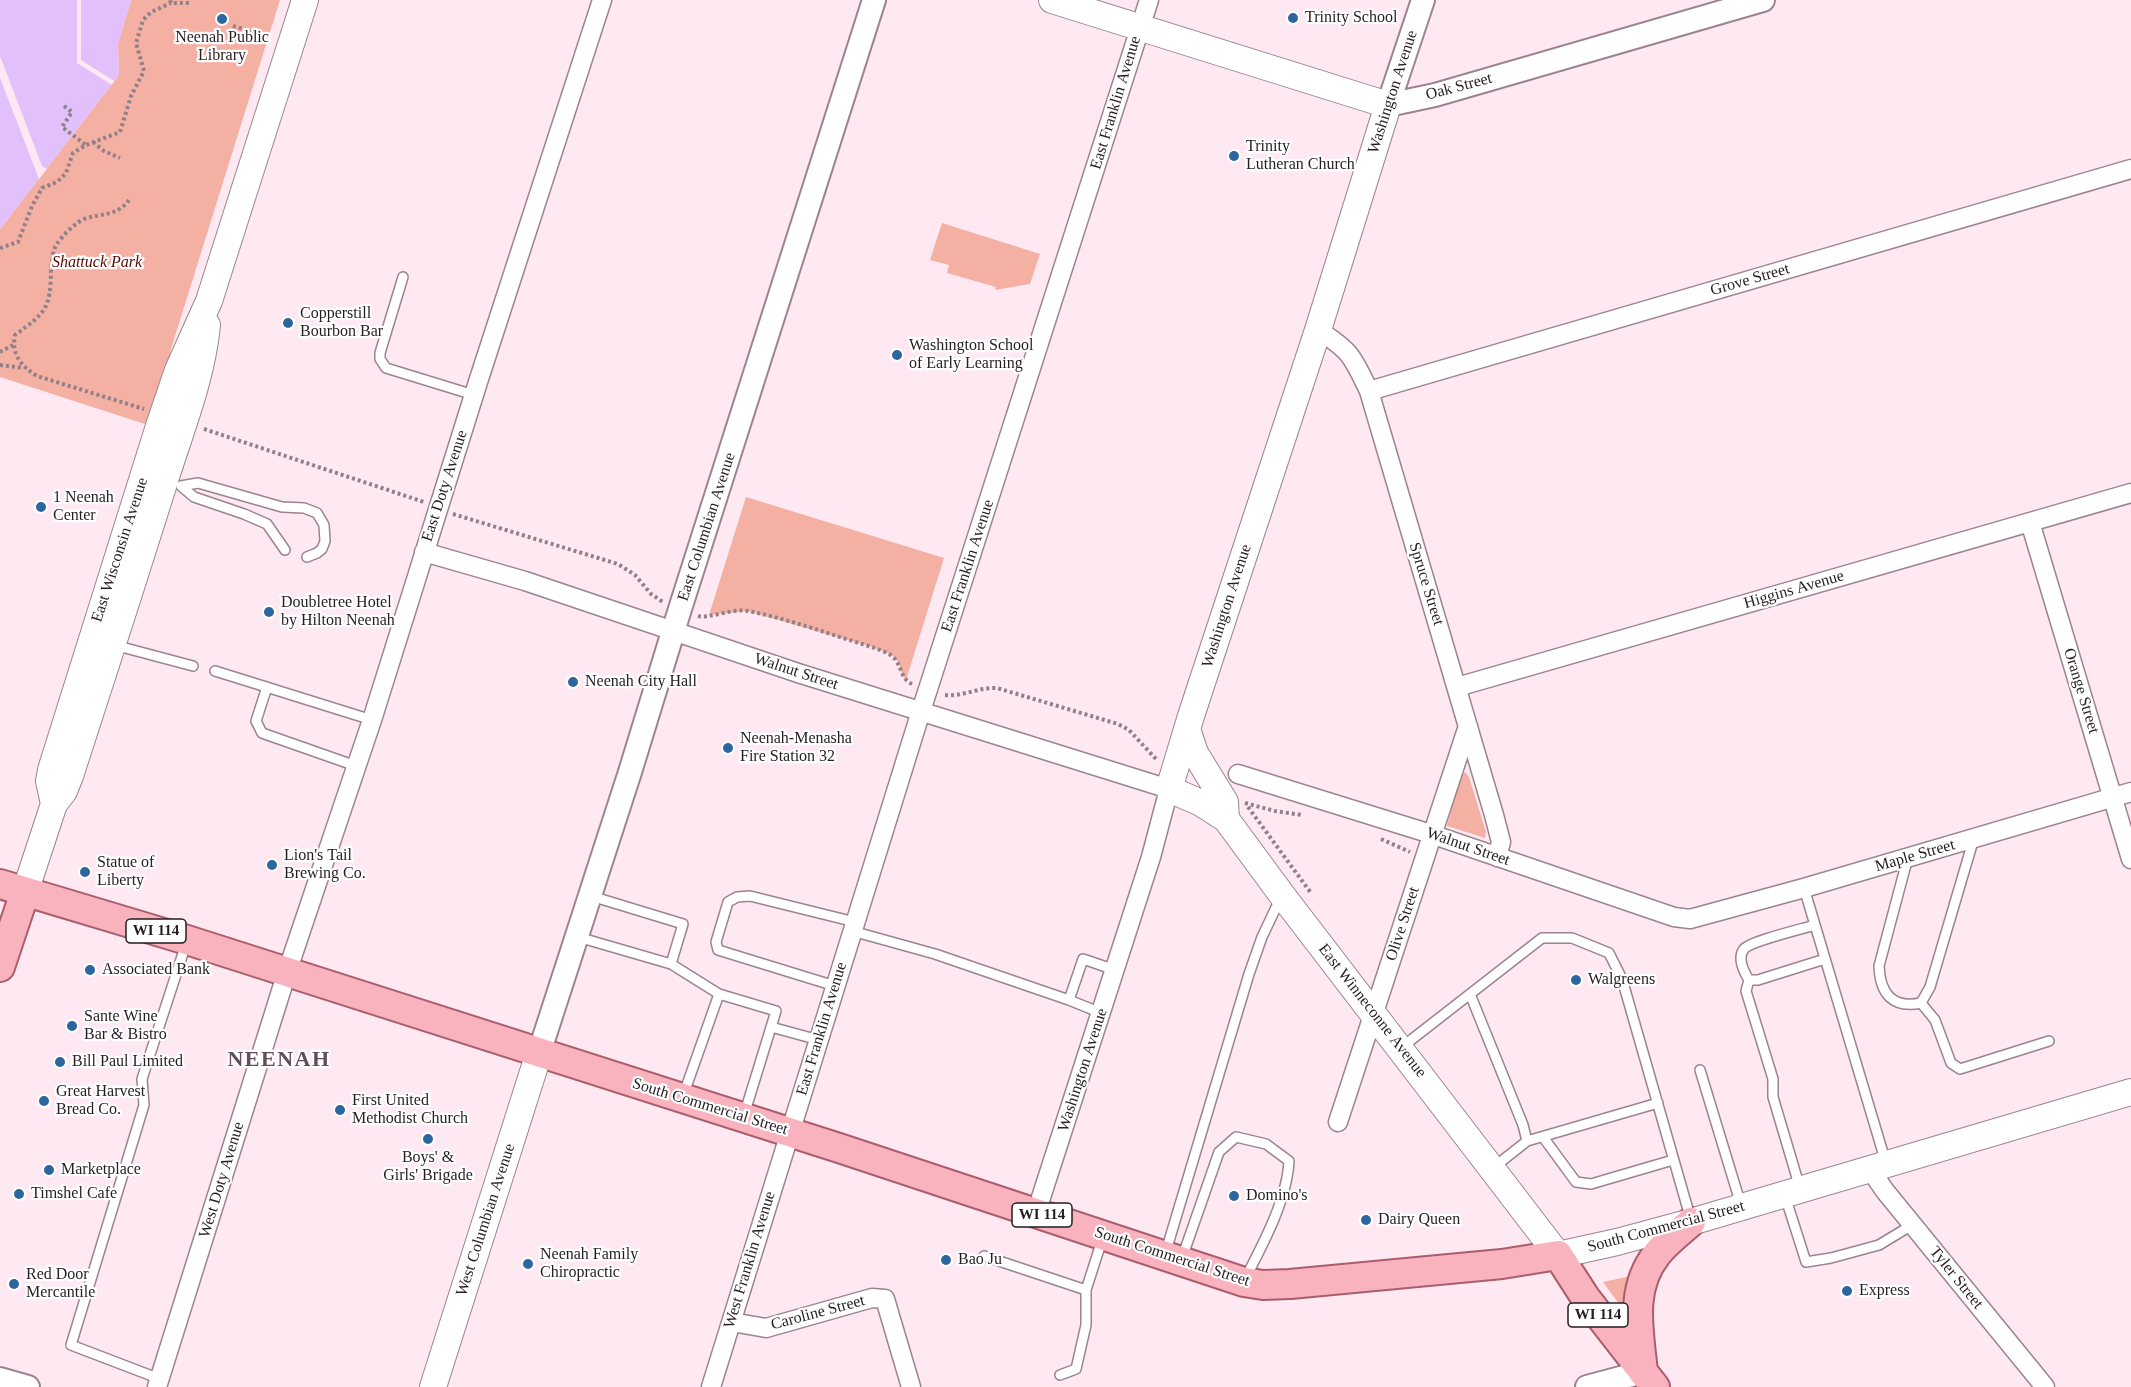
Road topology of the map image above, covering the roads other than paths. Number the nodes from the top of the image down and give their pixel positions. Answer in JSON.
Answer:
{"nodes":[{"id":1,"x":305,"y":0,"type":"edge"},
{"id":2,"x":602,"y":0,"type":"edge"},
{"id":3,"x":874,"y":0,"type":"edge"},
{"id":4,"x":1052,"y":0,"type":"edge"},
{"id":5,"x":1149,"y":0,"type":"edge"},
{"id":6,"x":1423,"y":0,"type":"edge"},
{"id":7,"x":1763,"y":0,"type":"edge"},
{"id":8,"x":1140,"y":27,"type":"junction"},
{"id":9,"x":1388,"y":105,"type":"junction"},
{"id":10,"x":2131,"y":169,"type":"edge"},
{"id":11,"x":404,"y":277,"type":"dead end"},
{"id":12,"x":1318,"y":330,"type":"junction"},
{"id":13,"x":1369,"y":391,"type":"junction"},
{"id":14,"x":474,"y":395,"type":"junction"},
{"id":15,"x":163,"y":481,"type":"junction"},
{"id":16,"x":2131,"y":493,"type":"edge"},
{"id":17,"x":2030,"y":522,"type":"junction"},
{"id":18,"x":285,"y":550,"type":"dead end"},
{"id":19,"x":424,"y":552,"type":"junction"},
{"id":20,"x":307,"y":557,"type":"dead end"},
{"id":21,"x":673,"y":631,"type":"junction"},
{"id":22,"x":111,"y":644,"type":"junction"},
{"id":23,"x":193,"y":666,"type":"dead end"},
{"id":24,"x":215,"y":671,"type":"dead end"},
{"id":25,"x":267,"y":687,"type":"junction"},
{"id":26,"x":1457,"y":687,"type":"junction"},
{"id":27,"x":921,"y":711,"type":"junction"},
{"id":28,"x":372,"y":720,"type":"junction"},
{"id":29,"x":1468,"y":726,"type":"junction"},
{"id":30,"x":1187,"y":729,"type":"junction"},
{"id":31,"x":356,"y":766,"type":"junction"},
{"id":32,"x":1238,"y":774,"type":"dead end"},
{"id":33,"x":1169,"y":789,"type":"junction"},
{"id":34,"x":2131,"y":792,"type":"edge"},
{"id":35,"x":2113,"y":798,"type":"junction"},
{"id":36,"x":54,"y":804,"type":"junction"},
{"id":37,"x":1226,"y":819,"type":"junction"},
{"id":38,"x":1431,"y":834,"type":"junction"},
{"id":39,"x":1974,"y":838,"type":"junction"},
{"id":40,"x":1497,"y":856,"type":"junction"},
{"id":41,"x":1908,"y":857,"type":"junction"},
{"id":42,"x":2131,"y":860,"type":"edge"},
{"id":43,"x":12,"y":888,"type":"edge"},
{"id":44,"x":1804,"y":888,"type":"junction"},
{"id":45,"x":1282,"y":895,"type":"junction"},
{"id":46,"x":590,"y":896,"type":"junction"},
{"id":47,"x":1698,"y":918,"type":"joint"},
{"id":48,"x":1815,"y":925,"type":"junction"},
{"id":49,"x":854,"y":927,"type":"junction"},
{"id":50,"x":577,"y":937,"type":"junction"},
{"id":51,"x":187,"y":940,"type":"junction"},
{"id":52,"x":1825,"y":959,"type":"junction"},
{"id":53,"x":671,"y":964,"type":"junction"},
{"id":54,"x":0,"y":968,"type":"edge"},
{"id":55,"x":1114,"y":970,"type":"junction"},
{"id":56,"x":287,"y":972,"type":"junction"},
{"id":57,"x":1749,"y":980,"type":"junction"},
{"id":58,"x":835,"y":986,"type":"junction"},
{"id":59,"x":719,"y":994,"type":"junction"},
{"id":60,"x":1470,"y":994,"type":"junction"},
{"id":61,"x":1069,"y":1000,"type":"junction"},
{"id":62,"x":1921,"y":1003,"type":"junction"},
{"id":63,"x":1101,"y":1013,"type":"junction"},
{"id":64,"x":1374,"y":1014,"type":"junction"},
{"id":65,"x":771,"y":1027,"type":"junction"},
{"id":66,"x":819,"y":1040,"type":"junction"},
{"id":67,"x":2049,"y":1041,"type":"dead end"},
{"id":68,"x":1401,"y":1048,"type":"junction"},
{"id":69,"x":539,"y":1053,"type":"junction"},
{"id":70,"x":1700,"y":1070,"type":"dead end"},
{"id":71,"x":2131,"y":1092,"type":"edge"},
{"id":72,"x":682,"y":1099,"type":"junction"},
{"id":73,"x":1658,"y":1103,"type":"junction"},
{"id":74,"x":743,"y":1118,"type":"junction"},
{"id":75,"x":1338,"y":1122,"type":"dead end"},
{"id":76,"x":789,"y":1132,"type":"junction"},
{"id":77,"x":1543,"y":1137,"type":"junction"},
{"id":78,"x":1527,"y":1142,"type":"junction"},
{"id":79,"x":1673,"y":1160,"type":"junction"},
{"id":80,"x":1878,"y":1166,"type":"junction"},
{"id":81,"x":1493,"y":1168,"type":"junction"},
{"id":82,"x":1793,"y":1192,"type":"junction"},
{"id":83,"x":1741,"y":1208,"type":"junction"},
{"id":84,"x":1036,"y":1213,"type":"junction"},
{"id":85,"x":1691,"y":1222,"type":"junction"},
{"id":86,"x":1912,"y":1225,"type":"junction"},
{"id":87,"x":1103,"y":1235,"type":"junction"},
{"id":88,"x":1558,"y":1255,"type":"junction"},
{"id":89,"x":984,"y":1256,"type":"dead end"},
{"id":90,"x":1173,"y":1258,"type":"junction"},
{"id":91,"x":1244,"y":1282,"type":"junction"},
{"id":92,"x":1086,"y":1290,"type":"junction"},
{"id":93,"x":732,"y":1322,"type":"junction"},
{"id":94,"x":1060,"y":1375,"type":"dead end"},
{"id":95,"x":1649,"y":1379,"type":"edge"},
{"id":96,"x":158,"y":1383,"type":"edge"},
{"id":97,"x":433,"y":1387,"type":"edge"},
{"id":98,"x":711,"y":1387,"type":"edge"},
{"id":99,"x":911,"y":1387,"type":"edge"},
{"id":100,"x":1587,"y":1387,"type":"edge"},
{"id":101,"x":2045,"y":1387,"type":"edge"}],
"edges":[{"from":1,"to":15,"type":"main road","name":"East Wisconsin Avenue"},
{"from":2,"to":14,"type":"street","name":"East Doty Avenue"},
{"from":3,"to":21,"type":"street","name":"East Columbian Avenue"},
{"from":4,"to":8,"type":"main road","name":"Oak Street"},
{"from":5,"to":8,"type":"street","name":"East Franklin Avenue"},
{"from":6,"to":9,"type":"street","name":"Washington Avenue"},
{"from":7,"to":9,"type":"street","name":"Oak Street"},
{"from":8,"to":9,"type":"main road","name":"Oak Street"},
{"from":8,"to":27,"type":"street","name":"East Franklin Avenue"},
{"from":9,"to":12,"type":"main road","name":"Washington Avenue"},
{"from":10,"to":13,"type":"street","name":"Grove Street"},
{"from":11,"to":14,"type":"lane"},
{"from":12,"to":13,"type":"street","name":"Spruce Street"},
{"from":12,"to":30,"type":"main road","name":"Washington Avenue"},
{"from":13,"to":26,"type":"street","name":"Spruce Street"},
{"from":14,"to":19,"type":"street","name":"East Doty Avenue"},
{"from":15,"to":18,"type":"lane"},
{"from":15,"to":20,"type":"lane"},
{"from":15,"to":22,"type":"main road","name":"East Wisconsin Avenue"},
{"from":15,"to":36,"type":"main road","name":"East Wisconsin Avenue"},
{"from":16,"to":17,"type":"street","name":"Higgins Avenue"},
{"from":17,"to":26,"type":"street","name":"Higgins Avenue"},
{"from":17,"to":35,"type":"street","name":"Orange Street"},
{"from":19,"to":21,"type":"street","name":"Walnut Street"},
{"from":19,"to":28,"type":"street","name":"East Doty Avenue"},
{"from":21,"to":27,"type":"street","name":"Walnut Street"},
{"from":21,"to":46,"type":"street","name":"East Columbian Avenue"},
{"from":22,"to":23,"type":"lane"},
{"from":22,"to":36,"type":"main road","name":"East Wisconsin Avenue"},
{"from":24,"to":25,"type":"lane"},
{"from":25,"to":28,"type":"lane"},
{"from":25,"to":31,"type":"lane"},
{"from":26,"to":29,"type":"street","name":"Spruce Street"},
{"from":27,"to":33,"type":"street","name":"Walnut Street"},
{"from":27,"to":49,"type":"street","name":"East Franklin Avenue"},
{"from":28,"to":31,"type":"street","name":"East Doty Avenue"},
{"from":29,"to":38,"type":"street","name":"Olive Street"},
{"from":29,"to":40,"type":"street","name":"Spruce Street"},
{"from":30,"to":33,"type":"main road","name":"Washington Avenue"},
{"from":30,"to":37,"type":"main road"},
{"from":31,"to":56,"type":"street","name":"East Doty Avenue"},
{"from":32,"to":38,"type":"street","name":"Walnut Street"},
{"from":33,"to":37,"type":"main road","name":"East Winneconne Avenue"},
{"from":33,"to":55,"type":"street","name":"Washington Avenue"},
{"from":34,"to":35,"type":"street","name":"Maple Street"},
{"from":35,"to":39,"type":"street","name":"Maple Street"},
{"from":35,"to":42,"type":"street","name":"Orange Street"},
{"from":36,"to":43,"type":"main road","name":"East Wisconsin Avenue"},
{"from":37,"to":45,"type":"main road","name":"East Winneconne Avenue"},
{"from":38,"to":40,"type":"street","name":"Walnut Street"},
{"from":38,"to":64,"type":"street","name":"Olive Street"},
{"from":39,"to":41,"type":"street","name":"Maple Street"},
{"from":39,"to":62,"type":"lane"},
{"from":40,"to":47,"type":"street","name":"Walnut Street"},
{"from":41,"to":44,"type":"street","name":"Maple Street"},
{"from":41,"to":62,"type":"lane"},
{"from":43,"to":51,"type":"main road","name":"South Commercial Street","number":"WI 114"},
{"from":43,"to":54,"type":"main road"},
{"from":44,"to":47,"type":"street","name":"Maple Street"},
{"from":44,"to":48,"type":"lane"},
{"from":45,"to":64,"type":"main road","name":"East Winneconne Avenue"},
{"from":45,"to":90,"type":"lane"},
{"from":46,"to":50,"type":"street","name":"East Columbian Avenue"},
{"from":46,"to":53,"type":"lane"},
{"from":48,"to":52,"type":"lane"},
{"from":48,"to":57,"type":"lane"},
{"from":49,"to":58,"type":"street","name":"East Franklin Avenue"},
{"from":49,"to":58,"type":"lane"},
{"from":49,"to":61,"type":"lane"},
{"from":50,"to":53,"type":"lane"},
{"from":50,"to":69,"type":"street","name":"East Columbian Avenue"},
{"from":51,"to":56,"type":"main road","name":"South Commercial Street","number":"WI 114"},
{"from":51,"to":96,"type":"lane"},
{"from":52,"to":57,"type":"lane"},
{"from":52,"to":80,"type":"lane"},
{"from":53,"to":59,"type":"lane"},
{"from":55,"to":61,"type":"lane"},
{"from":55,"to":63,"type":"street","name":"Washington Avenue"},
{"from":56,"to":69,"type":"main road","name":"South Commercial Street","number":"WI 114"},
{"from":56,"to":96,"type":"street","name":"West Doty Avenue"},
{"from":57,"to":82,"type":"lane"},
{"from":58,"to":66,"type":"street","name":"East Franklin Avenue"},
{"from":59,"to":65,"type":"lane"},
{"from":59,"to":72,"type":"lane"},
{"from":60,"to":68,"type":"lane"},
{"from":60,"to":73,"type":"lane"},
{"from":60,"to":78,"type":"lane"},
{"from":61,"to":63,"type":"lane"},
{"from":62,"to":67,"type":"lane"},
{"from":63,"to":84,"type":"street","name":"Washington Avenue"},
{"from":64,"to":68,"type":"main road","name":"East Winneconne Avenue"},
{"from":64,"to":75,"type":"street","name":"Olive Street"},
{"from":65,"to":66,"type":"lane"},
{"from":65,"to":74,"type":"lane"},
{"from":66,"to":76,"type":"street","name":"East Franklin Avenue"},
{"from":68,"to":81,"type":"main road","name":"East Winneconne Avenue"},
{"from":69,"to":72,"type":"main road","name":"South Commercial Street","number":"WI 114"},
{"from":69,"to":97,"type":"main road","name":"West Columbian Avenue"},
{"from":70,"to":83,"type":"lane"},
{"from":71,"to":80,"type":"main road","name":"South Commercial Street"},
{"from":72,"to":74,"type":"main road","name":"South Commercial Street","number":"WI 114"},
{"from":73,"to":77,"type":"lane"},
{"from":73,"to":79,"type":"lane"},
{"from":74,"to":76,"type":"main road","name":"South Commercial Street","number":"WI 114"},
{"from":76,"to":84,"type":"main road","name":"South Commercial Street","number":"WI 114"},
{"from":76,"to":93,"type":"street","name":"West Franklin Avenue"},
{"from":77,"to":78,"type":"lane"},
{"from":77,"to":79,"type":"lane"},
{"from":78,"to":81,"type":"lane"},
{"from":79,"to":85,"type":"lane"},
{"from":80,"to":82,"type":"main road","name":"South Commercial Street"},
{"from":80,"to":86,"type":"street","name":"Tyler Street"},
{"from":81,"to":88,"type":"main road","name":"East Winneconne Avenue"},
{"from":82,"to":83,"type":"main road","name":"South Commercial Street"},
{"from":82,"to":86,"type":"lane"},
{"from":83,"to":85,"type":"main road","name":"South Commercial Street"},
{"from":84,"to":87,"type":"main road","name":"South Commercial Street","number":"WI 114"},
{"from":85,"to":88,"type":"main road","name":"South Commercial Street"},
{"from":85,"to":95,"type":"main road"},
{"from":86,"to":101,"type":"street","name":"Tyler Street"},
{"from":87,"to":90,"type":"main road","name":"South Commercial Street","number":"WI 114"},
{"from":87,"to":92,"type":"lane"},
{"from":88,"to":91,"type":"main road","name":"South Commercial Street","number":"WI 114"},
{"from":88,"to":95,"type":"main road","number":"WI 114"},
{"from":89,"to":92,"type":"lane"},
{"from":90,"to":91,"type":"main road","name":"South Commercial Street","number":"WI 114"},
{"from":90,"to":91,"type":"lane"},
{"from":92,"to":94,"type":"lane"},
{"from":93,"to":98,"type":"street","name":"West Franklin Avenue"},
{"from":93,"to":99,"type":"street","name":"Caroline Street"},
{"from":95,"to":100,"type":"street"}]}
